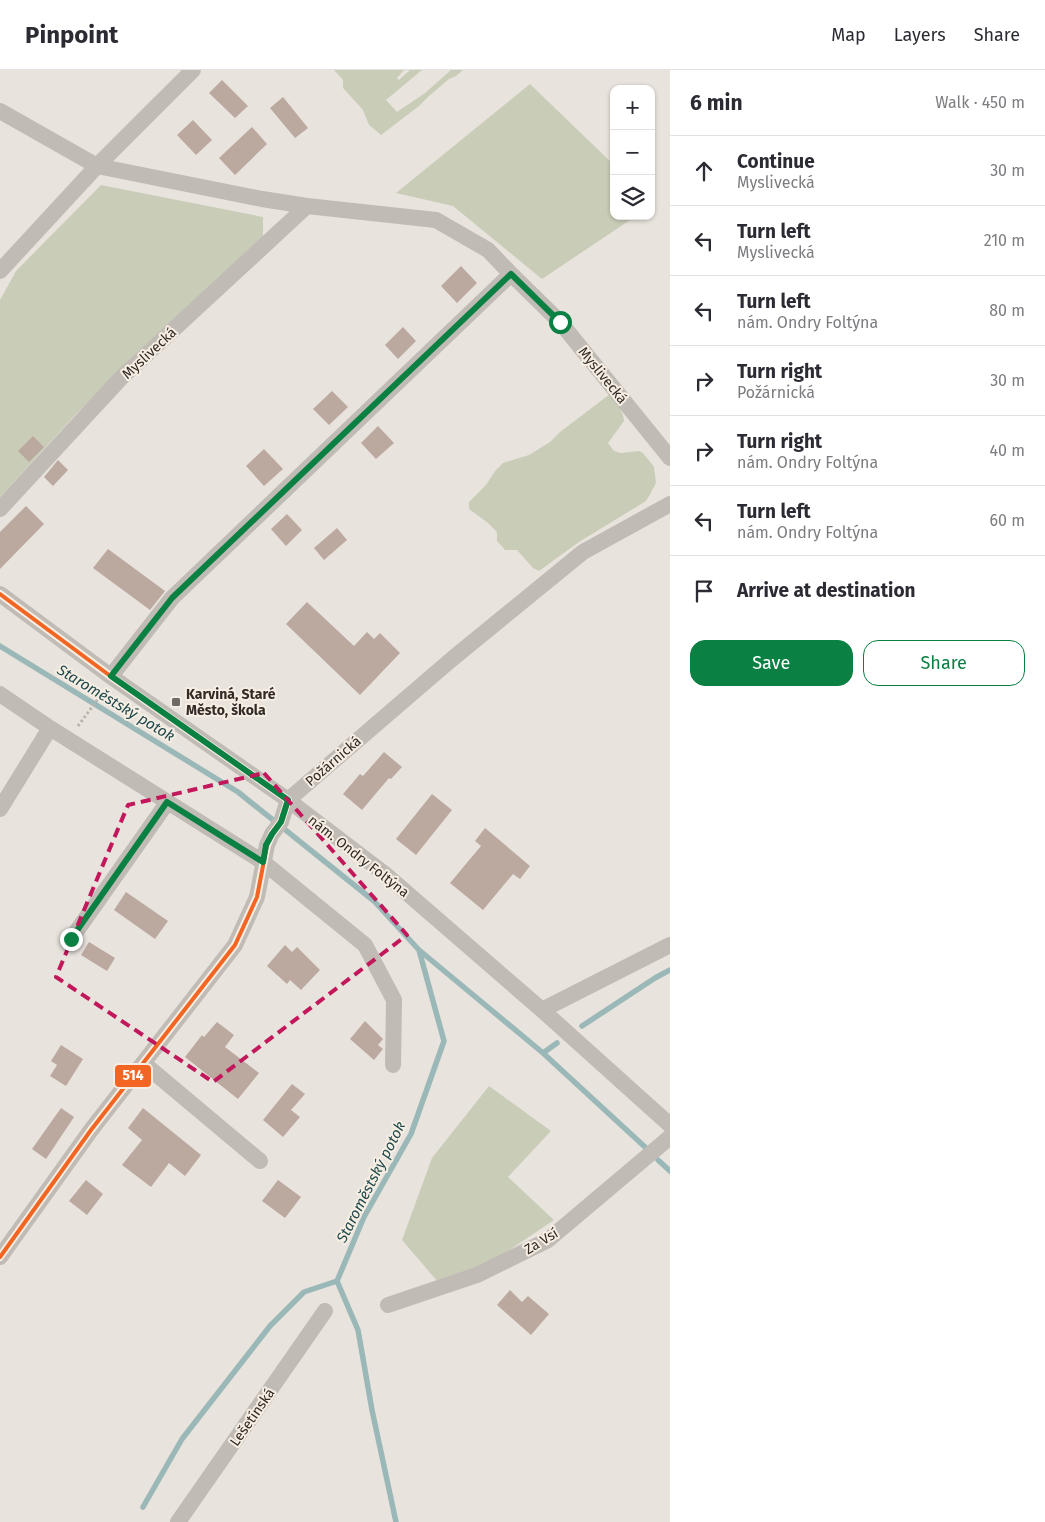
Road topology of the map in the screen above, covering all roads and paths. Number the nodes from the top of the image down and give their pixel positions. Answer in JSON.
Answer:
{"nodes":[{"id":1,"x":193,"y":70,"type":"edge"},
{"id":2,"x":0,"y":110,"type":"edge"},
{"id":3,"x":97,"y":166,"type":"junction"},
{"id":4,"x":307,"y":206,"type":"junction"},
{"id":5,"x":0,"y":271,"type":"edge"},
{"id":6,"x":511,"y":274,"type":"junction"},
{"id":7,"x":670,"y":458,"type":"edge"},
{"id":8,"x":670,"y":504,"type":"edge"},
{"id":9,"x":0,"y":509,"type":"edge"},
{"id":10,"x":0,"y":594,"type":"edge"},
{"id":11,"x":111,"y":676,"type":"junction"},
{"id":12,"x":0,"y":694,"type":"edge"},
{"id":13,"x":101,"y":695,"type":"dead end"},
{"id":14,"x":50,"y":728,"type":"junction"},
{"id":15,"x":68,"y":739,"type":"junction"},
{"id":16,"x":288,"y":800,"type":"junction"},
{"id":17,"x":167,"y":802,"type":"junction"},
{"id":18,"x":0,"y":809,"type":"edge"},
{"id":19,"x":263,"y":862,"type":"junction"},
{"id":20,"x":71,"y":939,"type":"dead end"},
{"id":21,"x":670,"y":945,"type":"edge"},
{"id":22,"x":542,"y":1010,"type":"junction"},
{"id":23,"x":143,"y":1063,"type":"junction"},
{"id":24,"x":393,"y":1065,"type":"dead end"},
{"id":25,"x":670,"y":1125,"type":"edge"},
{"id":26,"x":670,"y":1137,"type":"edge"},
{"id":27,"x":260,"y":1161,"type":"dead end"},
{"id":28,"x":0,"y":1257,"type":"edge"},
{"id":29,"x":388,"y":1305,"type":"dead end"},
{"id":30,"x":325,"y":1311,"type":"dead end"},
{"id":31,"x":178,"y":1522,"type":"edge"}],
"edges":[{"from":1,"to":3,"type":"street"},
{"from":2,"to":3,"type":"street","name":"Myslivecká"},
{"from":3,"to":4,"type":"street","name":"Myslivecká"},
{"from":3,"to":5,"type":"street"},
{"from":4,"to":6,"type":"street","name":"Myslivecká"},
{"from":4,"to":9,"type":"street","name":"Myslivecká"},
{"from":6,"to":7,"type":"street","name":"Myslivecká"},
{"from":6,"to":11,"type":"street"},
{"from":8,"to":16,"type":"street","name":"Požárnická"},
{"from":10,"to":11,"type":"street","name":"nám. Ondry Foltýna"},
{"from":11,"to":16,"type":"street","name":"nám. Ondry Foltýna"},
{"from":12,"to":14,"type":"street"},
{"from":13,"to":15,"type":"path"},
{"from":14,"to":15,"type":"street"},
{"from":14,"to":18,"type":"street"},
{"from":15,"to":17,"type":"street"},
{"from":16,"to":19,"type":"street"},
{"from":16,"to":22,"type":"street","name":"nám. Ondry Foltýna"},
{"from":17,"to":19,"type":"street"},
{"from":17,"to":20,"type":"street"},
{"from":19,"to":23,"type":"street"},
{"from":19,"to":24,"type":"street"},
{"from":21,"to":22,"type":"street"},
{"from":22,"to":25,"type":"street","name":"nám. Ondry Foltýna"},
{"from":23,"to":27,"type":"street"},
{"from":23,"to":28,"type":"street"},
{"from":26,"to":29,"type":"street","name":"Za Vsí"},
{"from":30,"to":31,"type":"street","name":"Lešetínská"}]}
